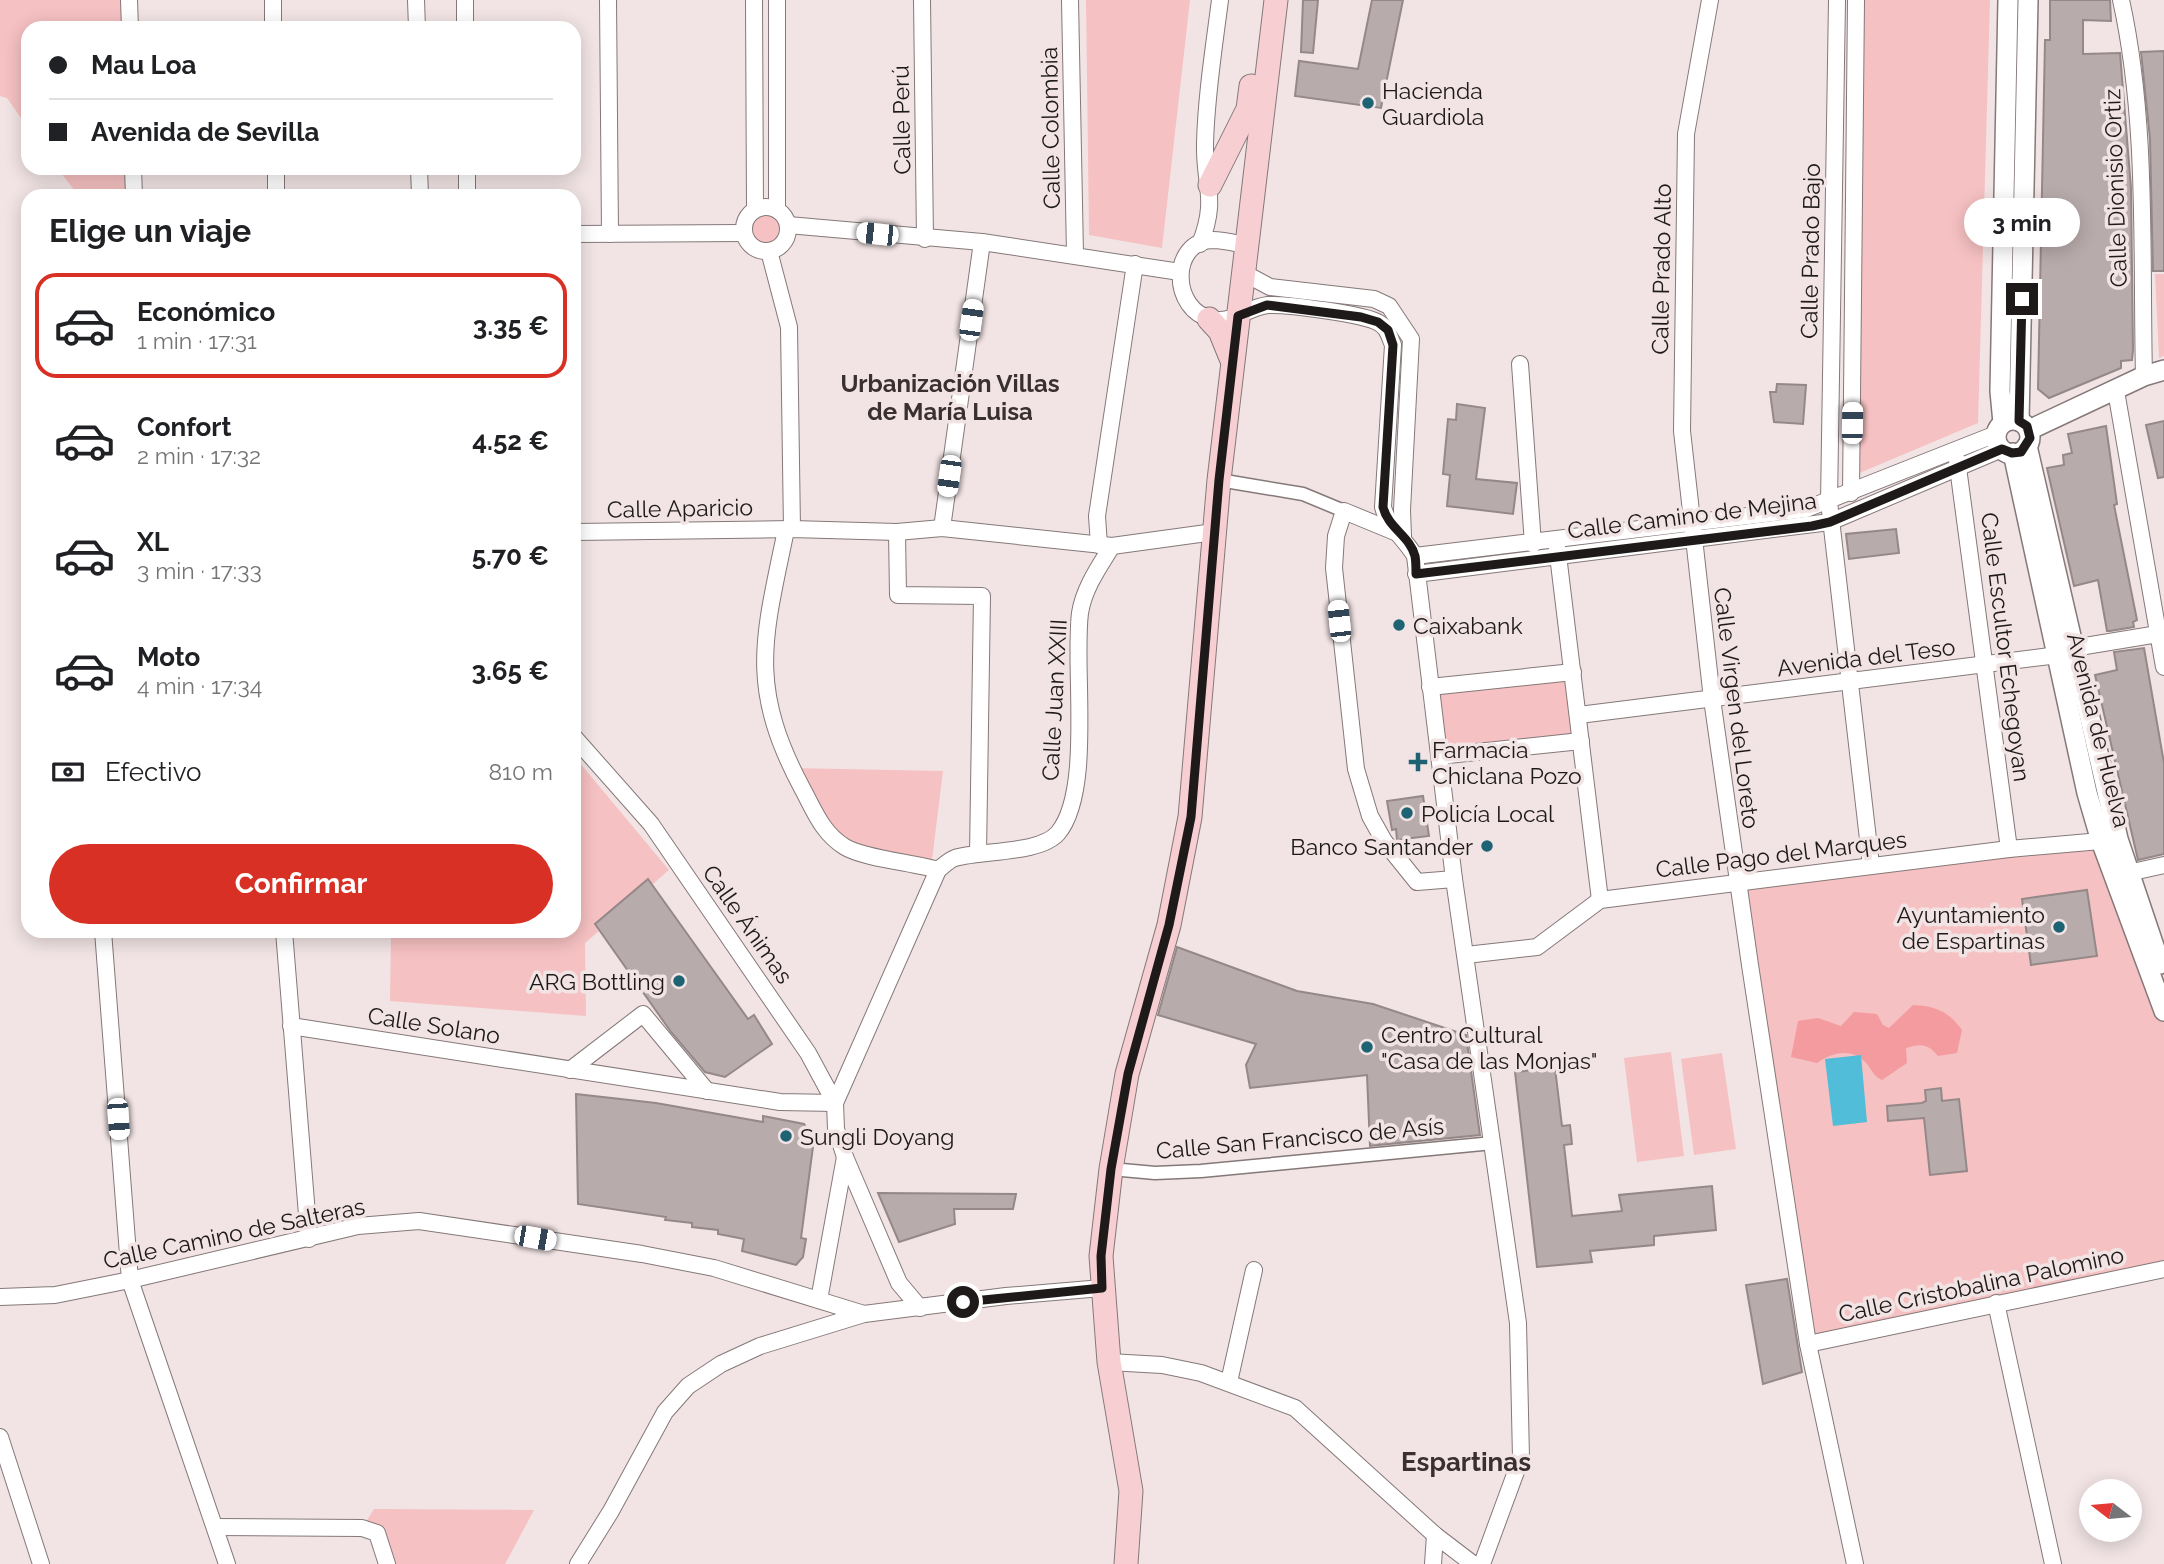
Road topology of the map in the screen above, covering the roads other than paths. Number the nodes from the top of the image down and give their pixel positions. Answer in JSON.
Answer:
{"nodes":[{"id":1,"x":129,"y":0,"type":"edge"},
{"id":2,"x":273,"y":0,"type":"edge"},
{"id":3,"x":416,"y":0,"type":"edge"},
{"id":4,"x":465,"y":0,"type":"edge"},
{"id":5,"x":608,"y":0,"type":"edge"},
{"id":6,"x":754,"y":0,"type":"edge"},
{"id":7,"x":777,"y":0,"type":"edge"},
{"id":8,"x":922,"y":0,"type":"edge"},
{"id":9,"x":1070,"y":0,"type":"edge"},
{"id":10,"x":1220,"y":0,"type":"edge"},
{"id":11,"x":1262,"y":0,"type":"edge"},
{"id":12,"x":1276,"y":0,"type":"edge"},
{"id":13,"x":1710,"y":0,"type":"edge"},
{"id":14,"x":1837,"y":0,"type":"edge"},
{"id":15,"x":1856,"y":0,"type":"edge"},
{"id":16,"x":2008,"y":0,"type":"edge"},
{"id":17,"x":2028,"y":0,"type":"edge"},
{"id":18,"x":2121,"y":0,"type":"edge"},
{"id":19,"x":130,"y":21,"type":"edge"},
{"id":20,"x":273,"y":21,"type":"edge"},
{"id":21,"x":417,"y":21,"type":"edge"},
{"id":22,"x":465,"y":21,"type":"edge"},
{"id":23,"x":1210,"y":185,"type":"junction"},
{"id":24,"x":755,"y":209,"type":"junction"},
{"id":25,"x":776,"y":209,"type":"junction"},
{"id":26,"x":788,"y":225,"type":"junction"},
{"id":27,"x":744,"y":233,"type":"junction"},
{"id":28,"x":581,"y":234,"type":"edge"},
{"id":29,"x":610,"y":234,"type":"junction"},
{"id":30,"x":925,"y":239,"type":"junction"},
{"id":31,"x":982,"y":242,"type":"junction"},
{"id":32,"x":1200,"y":244,"type":"junction"},
{"id":33,"x":1245,"y":245,"type":"junction"},
{"id":34,"x":769,"y":251,"type":"junction"},
{"id":35,"x":1075,"y":254,"type":"junction"},
{"id":36,"x":1135,"y":264,"type":"junction"},
{"id":37,"x":1180,"y":272,"type":"junction"},
{"id":38,"x":1242,"y":272,"type":"junction"},
{"id":39,"x":1238,"y":316,"type":"junction"},
{"id":40,"x":1209,"y":319,"type":"junction"},
{"id":41,"x":1394,"y":325,"type":"junction"},
{"id":42,"x":1520,"y":364,"type":"dead end"},
{"id":43,"x":1233,"y":365,"type":"junction"},
{"id":44,"x":2164,"y":370,"type":"edge"},
{"id":45,"x":2144,"y":376,"type":"junction"},
{"id":46,"x":2116,"y":391,"type":"junction"},
{"id":47,"x":2013,"y":437,"type":"junction"},
{"id":48,"x":1954,"y":451,"type":"junction"},
{"id":49,"x":1959,"y":468,"type":"junction"},
{"id":50,"x":1219,"y":480,"type":"junction"},
{"id":51,"x":1851,"y":493,"type":"junction"},
{"id":52,"x":1829,"y":502,"type":"junction"},
{"id":53,"x":1345,"y":512,"type":"junction"},
{"id":54,"x":1830,"y":522,"type":"junction"},
{"id":55,"x":942,"y":528,"type":"junction"},
{"id":56,"x":789,"y":529,"type":"junction"},
{"id":57,"x":581,"y":532,"type":"edge"},
{"id":58,"x":1214,"y":532,"type":"junction"},
{"id":59,"x":1693,"y":532,"type":"junction"},
{"id":60,"x":897,"y":533,"type":"junction"},
{"id":61,"x":1403,"y":536,"type":"junction"},
{"id":62,"x":1532,"y":544,"type":"junction"},
{"id":63,"x":1106,"y":545,"type":"junction"},
{"id":64,"x":1557,"y":549,"type":"junction"},
{"id":65,"x":1415,"y":556,"type":"junction"},
{"id":66,"x":1416,"y":574,"type":"junction"},
{"id":67,"x":2158,"y":634,"type":"junction"},
{"id":68,"x":2064,"y":652,"type":"junction"},
{"id":69,"x":1986,"y":664,"type":"junction"},
{"id":70,"x":2164,"y":667,"type":"edge"},
{"id":71,"x":1573,"y":672,"type":"junction"},
{"id":72,"x":1850,"y":682,"type":"junction"},
{"id":73,"x":1430,"y":687,"type":"junction"},
{"id":74,"x":1712,"y":699,"type":"junction"},
{"id":75,"x":1579,"y":715,"type":"junction"},
{"id":76,"x":1581,"y":741,"type":"junction"},
{"id":77,"x":581,"y":745,"type":"edge"},
{"id":78,"x":1439,"y":756,"type":"junction"},
{"id":79,"x":2109,"y":840,"type":"junction"},
{"id":80,"x":2008,"y":849,"type":"junction"},
{"id":81,"x":978,"y":853,"type":"junction"},
{"id":82,"x":1871,"y":865,"type":"junction"},
{"id":83,"x":2164,"y":865,"type":"edge"},
{"id":84,"x":938,"y":870,"type":"junction"},
{"id":85,"x":2128,"y":873,"type":"junction"},
{"id":86,"x":1454,"y":879,"type":"junction"},
{"id":87,"x":1737,"y":882,"type":"junction"},
{"id":88,"x":1600,"y":900,"type":"junction"},
{"id":89,"x":104,"y":938,"type":"edge"},
{"id":90,"x":285,"y":938,"type":"edge"},
{"id":91,"x":1466,"y":956,"type":"junction"},
{"id":92,"x":2159,"y":969,"type":"edge"},
{"id":93,"x":2164,"y":1011,"type":"edge"},
{"id":94,"x":291,"y":1026,"type":"junction"},
{"id":95,"x":570,"y":1070,"type":"junction"},
{"id":96,"x":707,"y":1091,"type":"junction"},
{"id":97,"x":835,"y":1103,"type":"junction"},
{"id":98,"x":1493,"y":1143,"type":"junction"},
{"id":99,"x":845,"y":1157,"type":"junction"},
{"id":100,"x":1111,"y":1169,"type":"junction"},
{"id":101,"x":309,"y":1239,"type":"junction"},
{"id":102,"x":2164,"y":1269,"type":"edge"},
{"id":103,"x":1254,"y":1270,"type":"dead end"},
{"id":104,"x":130,"y":1280,"type":"junction"},
{"id":105,"x":1102,"y":1288,"type":"junction"},
{"id":106,"x":0,"y":1297,"type":"edge"},
{"id":107,"x":819,"y":1300,"type":"junction"},
{"id":108,"x":1996,"y":1303,"type":"junction"},
{"id":109,"x":920,"y":1308,"type":"junction"},
{"id":110,"x":864,"y":1314,"type":"junction"},
{"id":111,"x":1808,"y":1344,"type":"junction"},
{"id":112,"x":1109,"y":1362,"type":"junction"},
{"id":113,"x":1229,"y":1382,"type":"junction"},
{"id":114,"x":0,"y":1437,"type":"edge"},
{"id":115,"x":215,"y":1527,"type":"junction"},
{"id":116,"x":1435,"y":1535,"type":"junction"},
{"id":117,"x":41,"y":1564,"type":"edge"},
{"id":118,"x":227,"y":1564,"type":"edge"},
{"id":119,"x":387,"y":1564,"type":"edge"},
{"id":120,"x":578,"y":1564,"type":"edge"},
{"id":121,"x":1126,"y":1564,"type":"edge"},
{"id":122,"x":1433,"y":1564,"type":"edge"},
{"id":123,"x":1473,"y":1564,"type":"edge"},
{"id":124,"x":1482,"y":1564,"type":"edge"},
{"id":125,"x":1855,"y":1564,"type":"edge"},
{"id":126,"x":2053,"y":1564,"type":"edge"}],
"edges":[{"from":1,"to":19,"type":"street"},
{"from":2,"to":20,"type":"street"},
{"from":3,"to":21,"type":"street"},
{"from":4,"to":22,"type":"street"},
{"from":5,"to":29,"type":"street"},
{"from":6,"to":24,"type":"street"},
{"from":7,"to":25,"type":"street"},
{"from":8,"to":30,"type":"street","name":"Calle Perú"},
{"from":9,"to":35,"type":"street","name":"Calle Colombia"},
{"from":10,"to":23,"type":"street"},
{"from":11,"to":23,"type":"main road"},
{"from":12,"to":33,"type":"main road"},
{"from":13,"to":59,"type":"street","name":"Calle Prado Alto"},
{"from":14,"to":52,"type":"street","name":"Calle Prado Bajo"},
{"from":15,"to":51,"type":"street","name":"Calle Prado Bajo"},
{"from":16,"to":47,"type":"street"},
{"from":17,"to":47,"type":"street"},
{"from":18,"to":45,"type":"street","name":"Calle Dionisio Ortiz"},
{"from":23,"to":32,"type":"street"},
{"from":24,"to":25,"type":"street"},
{"from":24,"to":27,"type":"street"},
{"from":25,"to":26,"type":"street"},
{"from":26,"to":30,"type":"street"},
{"from":26,"to":34,"type":"street"},
{"from":27,"to":29,"type":"street"},
{"from":27,"to":34,"type":"street"},
{"from":28,"to":29,"type":"street"},
{"from":30,"to":31,"type":"street"},
{"from":31,"to":35,"type":"street"},
{"from":31,"to":55,"type":"street"},
{"from":32,"to":33,"type":"street"},
{"from":32,"to":37,"type":"street"},
{"from":33,"to":38,"type":"main road"},
{"from":34,"to":56,"type":"street"},
{"from":35,"to":36,"type":"street"},
{"from":36,"to":37,"type":"street"},
{"from":36,"to":63,"type":"street"},
{"from":37,"to":40,"type":"street"},
{"from":38,"to":39,"type":"main road"},
{"from":38,"to":41,"type":"street"},
{"from":39,"to":40,"type":"street"},
{"from":39,"to":41,"type":"street"},
{"from":39,"to":43,"type":"main road"},
{"from":40,"to":43,"type":"main road"},
{"from":41,"to":61,"type":"street"},
{"from":42,"to":62,"type":"street"},
{"from":43,"to":50,"type":"main road"},
{"from":44,"to":45,"type":"street","name":"Calle Camino de Mejina"},
{"from":45,"to":46,"type":"street","name":"Calle Camino de Mejina"},
{"from":46,"to":47,"type":"street","name":"Calle Camino de Mejina"},
{"from":46,"to":67,"type":"street"},
{"from":47,"to":48,"type":"street","name":"Calle Camino de Mejina"},
{"from":47,"to":49,"type":"street","name":"Calle Camino de Mejina"},
{"from":47,"to":68,"type":"street","name":"Avenida de Huelva"},
{"from":48,"to":49,"type":"street","name":"Calle Escultor Echegoyan"},
{"from":48,"to":51,"type":"street","name":"Calle Camino de Mejina"},
{"from":49,"to":54,"type":"street","name":"Calle Camino de Mejina"},
{"from":49,"to":69,"type":"street","name":"Calle Escultor Echegoyan"},
{"from":50,"to":53,"type":"street"},
{"from":50,"to":58,"type":"main road"},
{"from":51,"to":52,"type":"street","name":"Calle Camino de Mejina"},
{"from":52,"to":54,"type":"street","name":"Calle Prado Bajo"},
{"from":52,"to":59,"type":"street","name":"Calle Camino de Mejina"},
{"from":53,"to":61,"type":"street"},
{"from":53,"to":86,"type":"street"},
{"from":54,"to":59,"type":"street","name":"Calle Camino de Mejina"},
{"from":54,"to":72,"type":"street","name":"Calle Prado Bajo"},
{"from":55,"to":60,"type":"street","name":"Calle Aparicio"},
{"from":55,"to":63,"type":"street","name":"Calle Aparicio"},
{"from":56,"to":57,"type":"street","name":"Calle Aparicio"},
{"from":56,"to":60,"type":"street","name":"Calle Aparicio"},
{"from":56,"to":84,"type":"street"},
{"from":58,"to":63,"type":"street"},
{"from":58,"to":100,"type":"main road"},
{"from":59,"to":64,"type":"street","name":"Calle Camino de Mejina"},
{"from":59,"to":74,"type":"street","name":"Calle Virgen del Loreto"},
{"from":60,"to":81,"type":"street"},
{"from":61,"to":65,"type":"street"},
{"from":62,"to":64,"type":"street","name":"Calle Camino de Mejina"},
{"from":62,"to":65,"type":"street","name":"Calle Camino de Mejina"},
{"from":63,"to":81,"type":"street","name":"Calle Juan XXIII"},
{"from":64,"to":66,"type":"street","name":"Calle Camino de Mejina"},
{"from":64,"to":71,"type":"street"},
{"from":65,"to":66,"type":"street"},
{"from":66,"to":73,"type":"street"},
{"from":67,"to":68,"type":"street","name":"Avenida del Teso"},
{"from":67,"to":70,"type":"street"},
{"from":68,"to":69,"type":"street","name":"Avenida del Teso"},
{"from":68,"to":79,"type":"street","name":"Avenida de Huelva"},
{"from":69,"to":72,"type":"street","name":"Avenida del Teso"},
{"from":69,"to":80,"type":"street","name":"Calle Escultor Echegoyan"},
{"from":71,"to":73,"type":"street"},
{"from":71,"to":75,"type":"street"},
{"from":72,"to":74,"type":"street","name":"Avenida del Teso"},
{"from":72,"to":82,"type":"street","name":"Calle Prado Bajo"},
{"from":73,"to":78,"type":"street"},
{"from":74,"to":75,"type":"street","name":"Avenida del Teso"},
{"from":74,"to":87,"type":"street","name":"Calle Virgen del Loreto"},
{"from":75,"to":76,"type":"street"},
{"from":76,"to":78,"type":"street"},
{"from":76,"to":88,"type":"street"},
{"from":77,"to":97,"type":"street","name":"Calle Ánimas"},
{"from":78,"to":86,"type":"street"},
{"from":79,"to":80,"type":"street","name":"Calle Pago del Marques"},
{"from":79,"to":85,"type":"street","name":"Avenida de Huelva"},
{"from":79,"to":92,"type":"street","name":"Avenida de Huelva"},
{"from":80,"to":82,"type":"street","name":"Calle Pago del Marques"},
{"from":81,"to":84,"type":"street","name":"Calle Juan XXIII"},
{"from":82,"to":87,"type":"street","name":"Calle Pago del Marques"},
{"from":83,"to":85,"type":"street"},
{"from":84,"to":97,"type":"street"},
{"from":85,"to":92,"type":"street","name":"Avenida de Huelva"},
{"from":86,"to":91,"type":"street"},
{"from":87,"to":88,"type":"street","name":"Calle Pago del Marques"},
{"from":87,"to":111,"type":"street","name":"Calle Virgen del Loreto"},
{"from":88,"to":91,"type":"street","name":"Calle Pago del Marques"},
{"from":89,"to":104,"type":"street"},
{"from":90,"to":94,"type":"street"},
{"from":91,"to":98,"type":"street"},
{"from":92,"to":93,"type":"street","name":"Avenida de Huelva"},
{"from":94,"to":95,"type":"street","name":"Calle Solano"},
{"from":94,"to":101,"type":"street"},
{"from":95,"to":96,"type":"street","name":"Calle Solano"},
{"from":95,"to":96,"type":"street"},
{"from":96,"to":97,"type":"street","name":"Calle Solano"},
{"from":97,"to":99,"type":"street","name":"Calle Ánimas"},
{"from":98,"to":100,"type":"street","name":"Calle San Francisco de Asís"},
{"from":98,"to":124,"type":"street"},
{"from":99,"to":107,"type":"street","name":"Calle Ánimas"},
{"from":99,"to":109,"type":"street","name":"Calle Ánimas"},
{"from":100,"to":105,"type":"main road"},
{"from":101,"to":104,"type":"street","name":"Calle Camino de Salteras"},
{"from":101,"to":107,"type":"street","name":"Calle Camino de Salteras"},
{"from":102,"to":108,"type":"street","name":"Calle Cristobalina Palomino"},
{"from":103,"to":113,"type":"street"},
{"from":104,"to":106,"type":"street","name":"Calle Camino de Salteras"},
{"from":104,"to":115,"type":"street"},
{"from":105,"to":109,"type":"street"},
{"from":105,"to":112,"type":"main road"},
{"from":107,"to":110,"type":"street","name":"Calle Camino de Salteras"},
{"from":108,"to":111,"type":"street","name":"Calle Cristobalina Palomino"},
{"from":108,"to":126,"type":"street"},
{"from":109,"to":110,"type":"street"},
{"from":110,"to":120,"type":"street"},
{"from":111,"to":125,"type":"street","name":"Calle Virgen del Loreto"},
{"from":112,"to":113,"type":"street"},
{"from":112,"to":121,"type":"main road"},
{"from":113,"to":116,"type":"street"},
{"from":114,"to":117,"type":"street"},
{"from":115,"to":118,"type":"street"},
{"from":115,"to":119,"type":"street"},
{"from":116,"to":122,"type":"street"},
{"from":116,"to":123,"type":"street"}]}
